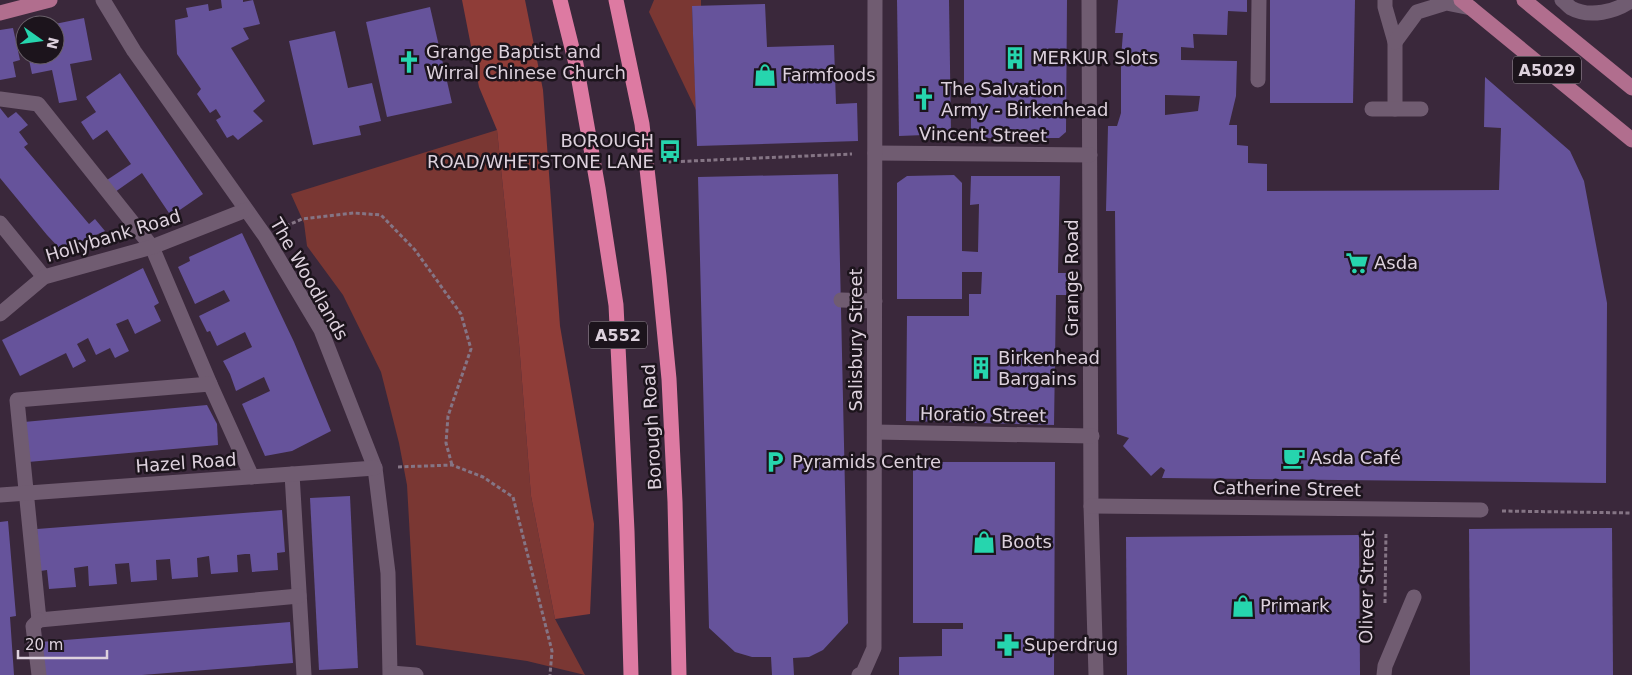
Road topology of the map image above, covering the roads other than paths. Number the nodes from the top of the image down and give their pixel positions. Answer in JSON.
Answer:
{"nodes":[{"id":1,"x":50,"y":0,"type":"edge"},
{"id":2,"x":103,"y":0,"type":"edge"},
{"id":3,"x":560,"y":0,"type":"edge"},
{"id":4,"x":616,"y":0,"type":"edge"},
{"id":5,"x":875,"y":0,"type":"edge"},
{"id":6,"x":1089,"y":0,"type":"edge"},
{"id":7,"x":1259,"y":0,"type":"edge"},
{"id":8,"x":1384,"y":0,"type":"edge"},
{"id":9,"x":1524,"y":0,"type":"edge"},
{"id":10,"x":1562,"y":0,"type":"edge"},
{"id":11,"x":1632,"y":0,"type":"edge"},
{"id":12,"x":1466,"y":4,"type":"edge"},
{"id":13,"x":0,"y":13,"type":"edge"},
{"id":14,"x":1395,"y":42,"type":"junction"},
{"id":15,"x":1258,"y":80,"type":"dead end"},
{"id":16,"x":1632,"y":88,"type":"edge"},
{"id":17,"x":0,"y":99,"type":"edge"},
{"id":18,"x":1372,"y":109,"type":"dead end"},
{"id":19,"x":1395,"y":109,"type":"junction"},
{"id":20,"x":1421,"y":109,"type":"dead end"},
{"id":21,"x":1632,"y":140,"type":"edge"},
{"id":22,"x":875,"y":152,"type":"junction"},
{"id":23,"x":1090,"y":155,"type":"junction"},
{"id":24,"x":246,"y":210,"type":"junction"},
{"id":25,"x":0,"y":223,"type":"edge"},
{"id":26,"x":152,"y":247,"type":"junction"},
{"id":27,"x":44,"y":277,"type":"junction"},
{"id":28,"x":841,"y":300,"type":"dead end"},
{"id":29,"x":875,"y":301,"type":"junction"},
{"id":30,"x":0,"y":314,"type":"edge"},
{"id":31,"x":210,"y":384,"type":"junction"},
{"id":32,"x":875,"y":432,"type":"junction"},
{"id":33,"x":1092,"y":436,"type":"junction"},
{"id":34,"x":375,"y":468,"type":"junction"},
{"id":35,"x":292,"y":474,"type":"junction"},
{"id":36,"x":252,"y":477,"type":"junction"},
{"id":37,"x":26,"y":493,"type":"junction"},
{"id":38,"x":0,"y":495,"type":"edge"},
{"id":39,"x":1092,"y":506,"type":"junction"},
{"id":40,"x":1481,"y":510,"type":"road end"},
{"id":41,"x":299,"y":596,"type":"junction"},
{"id":42,"x":1414,"y":598,"type":"dead end"},
{"id":43,"x":39,"y":620,"type":"junction"},
{"id":44,"x":390,"y":674,"type":"edge"},
{"id":45,"x":38,"y":675,"type":"edge"},
{"id":46,"x":304,"y":675,"type":"edge"},
{"id":47,"x":416,"y":675,"type":"edge"},
{"id":48,"x":631,"y":675,"type":"edge"},
{"id":49,"x":679,"y":675,"type":"edge"},
{"id":50,"x":859,"y":675,"type":"edge"},
{"id":51,"x":1096,"y":675,"type":"edge"},
{"id":52,"x":1384,"y":675,"type":"edge"}],
"edges":[{"from":1,"to":13,"type":"main road"},
{"from":2,"to":24,"type":"street","name":"The Woodlands"},
{"from":3,"to":48,"type":"highway","number":"A552"},
{"from":4,"to":49,"type":"highway","name":"Borough Road","number":"A552"},
{"from":5,"to":22,"type":"street","name":"Salisbury Street"},
{"from":6,"to":23,"type":"street","name":"Grange Road"},
{"from":7,"to":15,"type":"street"},
{"from":8,"to":14,"type":"street"},
{"from":9,"to":16,"type":"main road","number":"A5029"},
{"from":10,"to":11,"type":"street"},
{"from":12,"to":14,"type":"street"},
{"from":12,"to":21,"type":"main road","number":"A5029"},
{"from":14,"to":19,"type":"street"},
{"from":17,"to":26,"type":"street"},
{"from":18,"to":19,"type":"street"},
{"from":19,"to":20,"type":"street"},
{"from":22,"to":23,"type":"street","name":"Vincent Street"},
{"from":22,"to":29,"type":"street","name":"Salisbury Street"},
{"from":23,"to":33,"type":"street","name":"Grange Road"},
{"from":24,"to":26,"type":"street","name":"Hollybank Road"},
{"from":24,"to":34,"type":"street","name":"The Woodlands"},
{"from":25,"to":27,"type":"street"},
{"from":26,"to":27,"type":"street","name":"Hollybank Road"},
{"from":26,"to":31,"type":"street"},
{"from":27,"to":30,"type":"street","name":"Hollybank Road"},
{"from":28,"to":29,"type":"street"},
{"from":29,"to":32,"type":"street","name":"Salisbury Street"},
{"from":31,"to":36,"type":"street"},
{"from":31,"to":37,"type":"street"},
{"from":32,"to":33,"type":"street","name":"Horatio Street"},
{"from":32,"to":50,"type":"street","name":"Salisbury Street"},
{"from":33,"to":39,"type":"street","name":"Grange Road"},
{"from":34,"to":35,"type":"street","name":"Hazel Road"},
{"from":34,"to":44,"type":"street","name":"The Woodlands"},
{"from":35,"to":36,"type":"street","name":"Hazel Road"},
{"from":35,"to":41,"type":"street"},
{"from":36,"to":37,"type":"street","name":"Hazel Road"},
{"from":37,"to":38,"type":"street","name":"Hazel Road"},
{"from":37,"to":43,"type":"street"},
{"from":39,"to":40,"type":"street","name":"Catherine Street"},
{"from":39,"to":51,"type":"street","name":"Grange Road"},
{"from":41,"to":43,"type":"street"},
{"from":41,"to":46,"type":"street"},
{"from":42,"to":52,"type":"street","name":"Oliver Street"},
{"from":43,"to":45,"type":"street"},
{"from":44,"to":47,"type":"street"}]}
